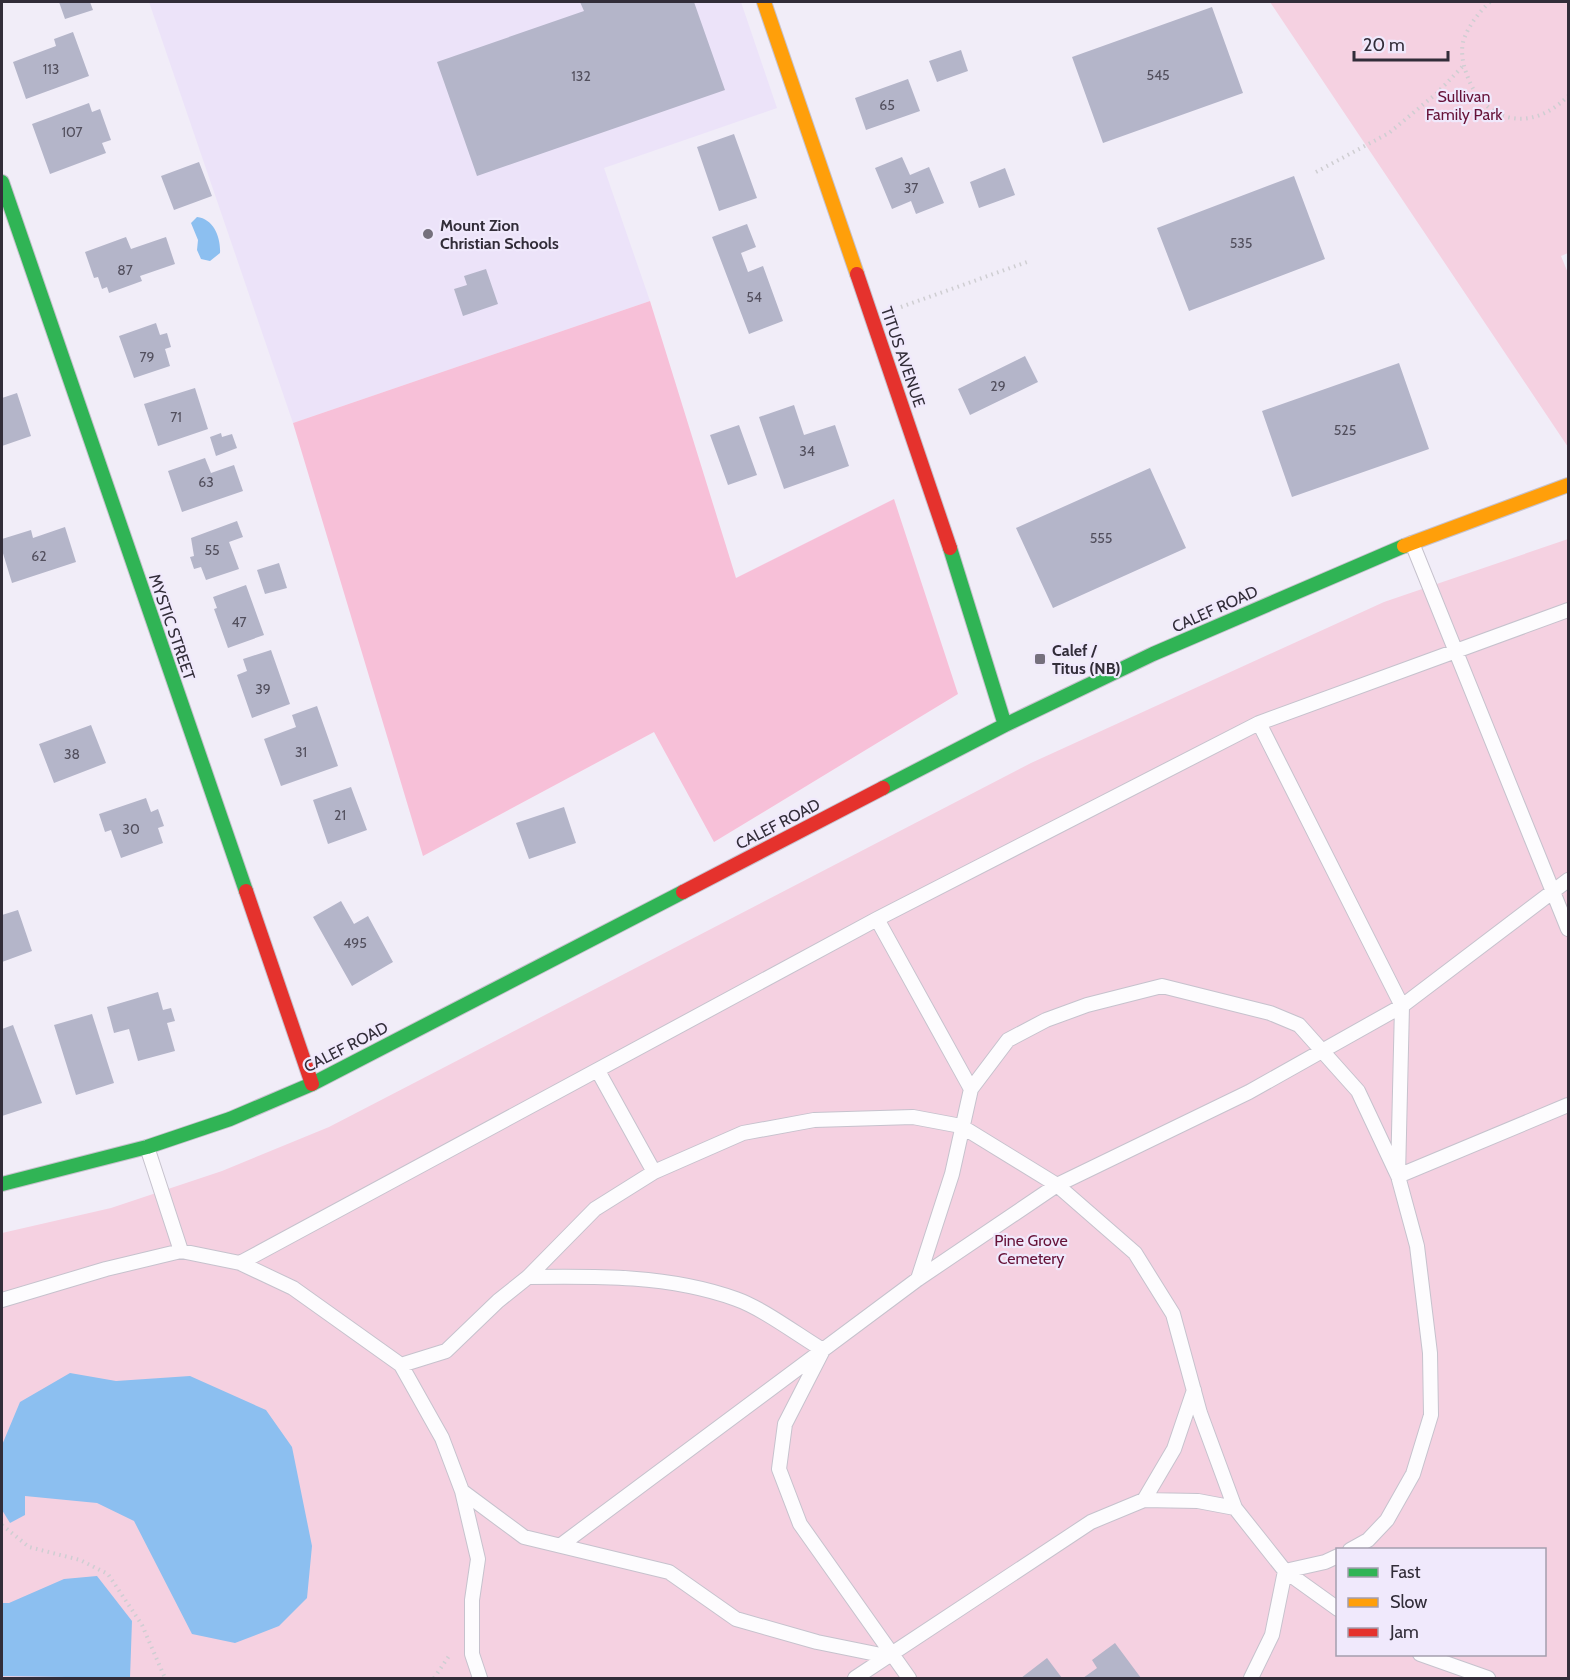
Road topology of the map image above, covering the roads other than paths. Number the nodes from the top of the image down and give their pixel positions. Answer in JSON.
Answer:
{"nodes":[{"id":1,"x":764,"y":2,"type":"edge"},
{"id":2,"x":2,"y":182,"type":"edge"},
{"id":3,"x":1569,"y":485,"type":"edge"},
{"id":4,"x":1412,"y":543,"type":"junction"},
{"id":5,"x":1569,"y":610,"type":"edge"},
{"id":6,"x":1456,"y":651,"type":"junction"},
{"id":7,"x":1259,"y":723,"type":"junction"},
{"id":8,"x":1005,"y":725,"type":"junction"},
{"id":9,"x":1569,"y":880,"type":"edge"},
{"id":10,"x":1554,"y":891,"type":"junction"},
{"id":11,"x":877,"y":919,"type":"junction"},
{"id":12,"x":1569,"y":929,"type":"edge"},
{"id":13,"x":1402,"y":1006,"type":"junction"},
{"id":14,"x":1321,"y":1052,"type":"junction"},
{"id":15,"x":598,"y":1071,"type":"junction"},
{"id":16,"x":312,"y":1084,"type":"junction"},
{"id":17,"x":971,"y":1089,"type":"junction"},
{"id":18,"x":1569,"y":1105,"type":"edge"},
{"id":19,"x":961,"y":1126,"type":"junction"},
{"id":20,"x":147,"y":1147,"type":"junction"},
{"id":21,"x":654,"y":1172,"type":"junction"},
{"id":22,"x":1398,"y":1176,"type":"junction"},
{"id":23,"x":2,"y":1184,"type":"edge"},
{"id":24,"x":1057,"y":1185,"type":"junction"},
{"id":25,"x":181,"y":1251,"type":"junction"},
{"id":26,"x":240,"y":1263,"type":"junction"},
{"id":27,"x":528,"y":1277,"type":"junction"},
{"id":28,"x":918,"y":1279,"type":"junction"},
{"id":29,"x":2,"y":1300,"type":"edge"},
{"id":30,"x":823,"y":1350,"type":"junction"},
{"id":31,"x":401,"y":1365,"type":"junction"},
{"id":32,"x":1195,"y":1388,"type":"junction"},
{"id":33,"x":462,"y":1491,"type":"junction"},
{"id":34,"x":1143,"y":1500,"type":"junction"},
{"id":35,"x":1235,"y":1508,"type":"junction"},
{"id":36,"x":561,"y":1545,"type":"junction"},
{"id":37,"x":1354,"y":1548,"type":"edge"},
{"id":38,"x":1336,"y":1557,"type":"edge"},
{"id":39,"x":1284,"y":1570,"type":"junction"},
{"id":40,"x":1336,"y":1608,"type":"edge"},
{"id":41,"x":1426,"y":1656,"type":"edge"},
{"id":42,"x":891,"y":1657,"type":"junction"},
{"id":43,"x":480,"y":1678,"type":"edge"},
{"id":44,"x":855,"y":1678,"type":"edge"},
{"id":45,"x":909,"y":1678,"type":"edge"},
{"id":46,"x":1251,"y":1678,"type":"edge"},
{"id":47,"x":1488,"y":1678,"type":"edge"}],
"edges":[{"from":1,"to":8,"type":"main road","name":"TITUS AVENUE"},
{"from":2,"to":16,"type":"main road","name":"MYSTIC STREET"},
{"from":3,"to":4,"type":"main road","name":"CALEF ROAD"},
{"from":4,"to":6,"type":"lane"},
{"from":4,"to":8,"type":"main road","name":"CALEF ROAD"},
{"from":5,"to":6,"type":"lane"},
{"from":6,"to":7,"type":"lane"},
{"from":6,"to":10,"type":"lane"},
{"from":7,"to":11,"type":"lane"},
{"from":7,"to":13,"type":"lane"},
{"from":8,"to":16,"type":"main road","name":"CALEF ROAD"},
{"from":9,"to":10,"type":"lane"},
{"from":10,"to":12,"type":"lane"},
{"from":10,"to":13,"type":"lane"},
{"from":11,"to":15,"type":"lane"},
{"from":11,"to":17,"type":"lane"},
{"from":13,"to":14,"type":"lane"},
{"from":13,"to":22,"type":"lane"},
{"from":14,"to":17,"type":"lane"},
{"from":14,"to":22,"type":"lane"},
{"from":14,"to":24,"type":"lane"},
{"from":15,"to":21,"type":"lane"},
{"from":15,"to":26,"type":"lane"},
{"from":16,"to":20,"type":"main road","name":"CALEF ROAD"},
{"from":17,"to":19,"type":"lane"},
{"from":18,"to":22,"type":"lane"},
{"from":19,"to":21,"type":"lane"},
{"from":19,"to":24,"type":"lane"},
{"from":19,"to":28,"type":"lane"},
{"from":20,"to":23,"type":"main road","name":"CALEF ROAD"},
{"from":20,"to":25,"type":"lane"},
{"from":21,"to":27,"type":"lane"},
{"from":22,"to":37,"type":"lane"},
{"from":24,"to":28,"type":"lane"},
{"from":24,"to":32,"type":"lane"},
{"from":25,"to":26,"type":"lane"},
{"from":25,"to":29,"type":"lane"},
{"from":26,"to":31,"type":"lane"},
{"from":27,"to":30,"type":"lane"},
{"from":27,"to":31,"type":"lane"},
{"from":28,"to":30,"type":"lane"},
{"from":30,"to":36,"type":"lane"},
{"from":30,"to":42,"type":"lane"},
{"from":31,"to":33,"type":"lane"},
{"from":32,"to":34,"type":"lane"},
{"from":32,"to":35,"type":"lane"},
{"from":33,"to":36,"type":"lane"},
{"from":33,"to":43,"type":"lane"},
{"from":34,"to":35,"type":"lane"},
{"from":34,"to":42,"type":"lane"},
{"from":35,"to":39,"type":"lane"},
{"from":36,"to":42,"type":"lane"},
{"from":38,"to":39,"type":"lane"},
{"from":39,"to":40,"type":"lane"},
{"from":39,"to":46,"type":"lane"},
{"from":41,"to":47,"type":"lane"},
{"from":42,"to":44,"type":"lane"},
{"from":42,"to":45,"type":"lane"}]}
